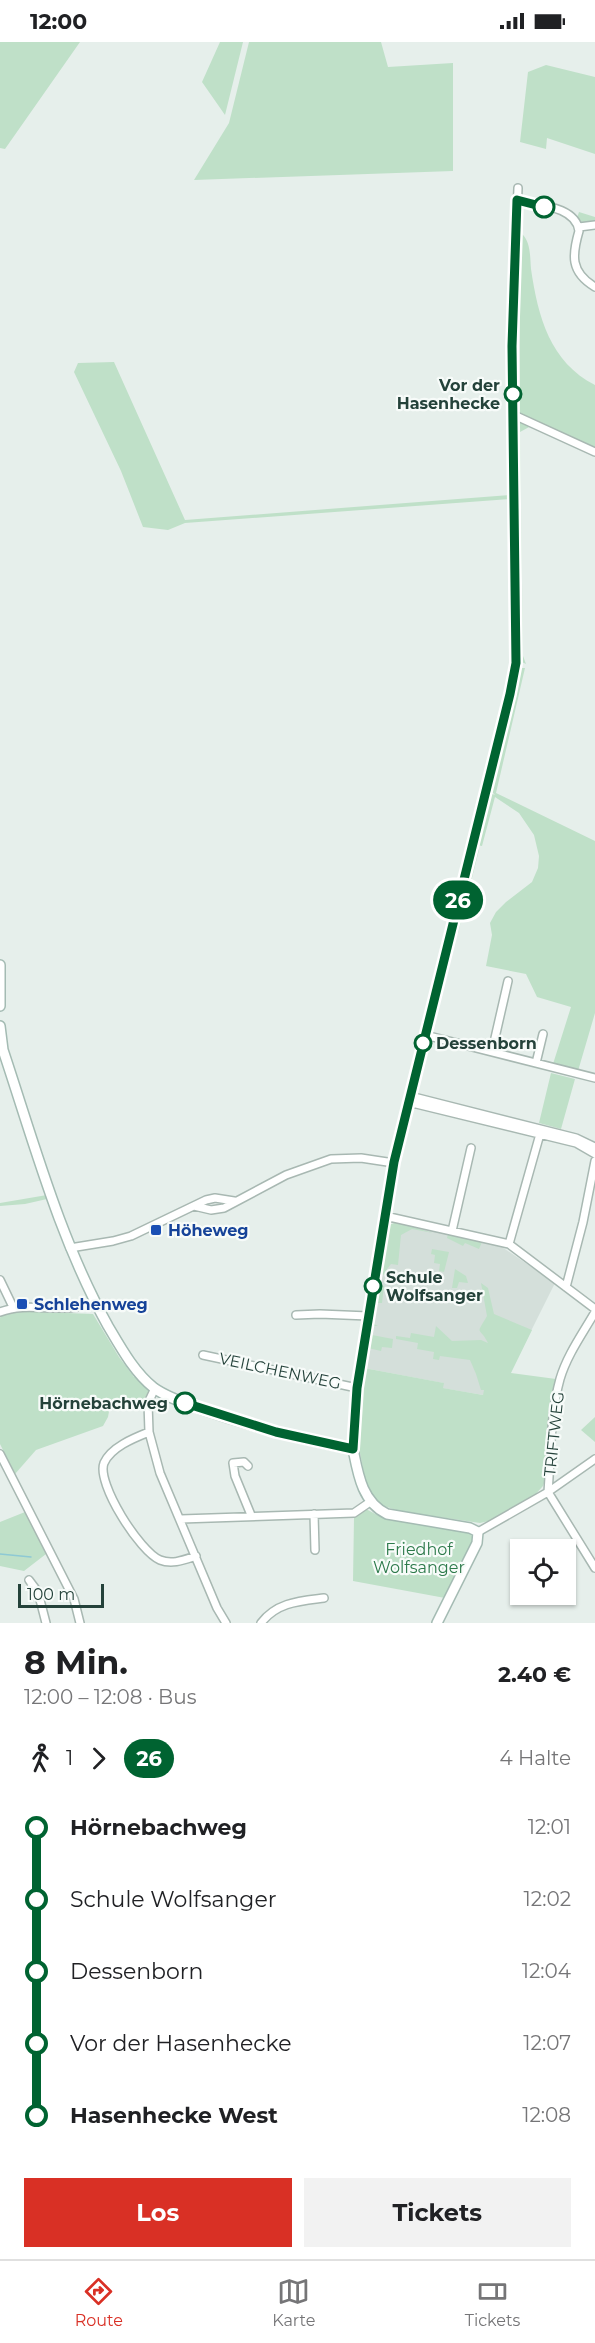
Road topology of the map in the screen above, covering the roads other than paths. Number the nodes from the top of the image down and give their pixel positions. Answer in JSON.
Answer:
{"nodes":[{"id":1,"x":518,"y":188,"type":"dead end"},
{"id":2,"x":517,"y":200,"type":"junction"},
{"id":3,"x":595,"y":225,"type":"edge"},
{"id":4,"x":579,"y":227,"type":"junction"},
{"id":5,"x":595,"y":287,"type":"edge"},
{"id":6,"x":514,"y":415,"type":"junction"},
{"id":7,"x":595,"y":452,"type":"edge"},
{"id":8,"x":0,"y":965,"type":"edge"},
{"id":9,"x":508,"y":981,"type":"dead end"},
{"id":10,"x":0,"y":1006,"type":"edge"},
{"id":11,"x":0,"y":1026,"type":"edge"},
{"id":12,"x":543,"y":1034,"type":"dead end"},
{"id":13,"x":425,"y":1035,"type":"junction"},
{"id":14,"x":1,"y":1050,"type":"edge"},
{"id":15,"x":492,"y":1051,"type":"junction"},
{"id":16,"x":536,"y":1063,"type":"junction"},
{"id":17,"x":595,"y":1078,"type":"edge"},
{"id":18,"x":409,"y":1099,"type":"junction"},
{"id":19,"x":540,"y":1134,"type":"junction"},
{"id":20,"x":595,"y":1147,"type":"edge"},
{"id":21,"x":471,"y":1148,"type":"dead end"},
{"id":22,"x":595,"y":1154,"type":"edge"},
{"id":23,"x":595,"y":1161,"type":"edge"},
{"id":24,"x":394,"y":1162,"type":"junction"},
{"id":25,"x":236,"y":1202,"type":"junction"},
{"id":26,"x":194,"y":1206,"type":"junction"},
{"id":27,"x":385,"y":1216,"type":"junction"},
{"id":28,"x":452,"y":1231,"type":"junction"},
{"id":29,"x":509,"y":1244,"type":"junction"},
{"id":30,"x":70,"y":1248,"type":"junction"},
{"id":31,"x":0,"y":1280,"type":"edge"},
{"id":32,"x":566,"y":1287,"type":"junction"},
{"id":33,"x":95,"y":1302,"type":"junction"},
{"id":34,"x":13,"y":1307,"type":"junction"},
{"id":35,"x":595,"y":1311,"type":"edge"},
{"id":36,"x":0,"y":1312,"type":"edge"},
{"id":37,"x":296,"y":1315,"type":"dead end"},
{"id":38,"x":368,"y":1316,"type":"junction"},
{"id":39,"x":203,"y":1355,"type":"dead end"},
{"id":40,"x":154,"y":1388,"type":"junction"},
{"id":41,"x":357,"y":1388,"type":"junction"},
{"id":42,"x":149,"y":1432,"type":"junction"},
{"id":43,"x":353,"y":1449,"type":"junction"},
{"id":44,"x":0,"y":1454,"type":"edge"},
{"id":45,"x":595,"y":1460,"type":"edge"},
{"id":46,"x":248,"y":1466,"type":"dead end"},
{"id":47,"x":548,"y":1492,"type":"junction"},
{"id":48,"x":370,"y":1502,"type":"junction"},
{"id":49,"x":314,"y":1514,"type":"junction"},
{"id":50,"x":251,"y":1515,"type":"junction"},
{"id":51,"x":181,"y":1519,"type":"junction"},
{"id":52,"x":478,"y":1532,"type":"junction"},
{"id":53,"x":315,"y":1550,"type":"dead end"},
{"id":54,"x":196,"y":1556,"type":"junction"},
{"id":55,"x":595,"y":1568,"type":"edge"},
{"id":56,"x":29,"y":1580,"type":"dead end"},
{"id":57,"x":324,"y":1598,"type":"dead end"},
{"id":58,"x":78,"y":1622,"type":"edge"},
{"id":59,"x":46,"y":1623,"type":"edge"},
{"id":60,"x":226,"y":1623,"type":"edge"},
{"id":61,"x":261,"y":1623,"type":"edge"},
{"id":62,"x":437,"y":1623,"type":"edge"}],
"edges":[{"from":1,"to":2,"type":"street"},
{"from":2,"to":4,"type":"street"},
{"from":2,"to":6,"type":"street"},
{"from":3,"to":4,"type":"street"},
{"from":4,"to":5,"type":"street"},
{"from":6,"to":7,"type":"street"},
{"from":6,"to":13,"type":"street"},
{"from":8,"to":10,"type":"street"},
{"from":9,"to":15,"type":"street"},
{"from":11,"to":14,"type":"street"},
{"from":12,"to":16,"type":"street"},
{"from":13,"to":15,"type":"street"},
{"from":13,"to":18,"type":"street"},
{"from":14,"to":30,"type":"street"},
{"from":15,"to":16,"type":"street"},
{"from":16,"to":17,"type":"street"},
{"from":18,"to":19,"type":"street"},
{"from":18,"to":20,"type":"street"},
{"from":18,"to":24,"type":"street"},
{"from":19,"to":22,"type":"street"},
{"from":19,"to":29,"type":"street"},
{"from":21,"to":28,"type":"street"},
{"from":23,"to":32,"type":"street"},
{"from":24,"to":25,"type":"street"},
{"from":24,"to":27,"type":"street"},
{"from":25,"to":26,"type":"street"},
{"from":25,"to":26,"type":"street"},
{"from":26,"to":30,"type":"street"},
{"from":27,"to":28,"type":"street"},
{"from":27,"to":38,"type":"street"},
{"from":28,"to":29,"type":"street"},
{"from":29,"to":32,"type":"street"},
{"from":30,"to":33,"type":"street"},
{"from":31,"to":34,"type":"street"},
{"from":32,"to":35,"type":"street"},
{"from":33,"to":34,"type":"street"},
{"from":33,"to":40,"type":"street"},
{"from":34,"to":36,"type":"street"},
{"from":35,"to":47,"type":"street","name":"TRIFTWEG"},
{"from":37,"to":38,"type":"street"},
{"from":38,"to":41,"type":"street"},
{"from":39,"to":41,"type":"street","name":"VEILCHENWEG"},
{"from":40,"to":42,"type":"street"},
{"from":40,"to":43,"type":"street"},
{"from":41,"to":43,"type":"street"},
{"from":42,"to":51,"type":"street"},
{"from":42,"to":54,"type":"street"},
{"from":43,"to":48,"type":"street"},
{"from":44,"to":58,"type":"street"},
{"from":45,"to":47,"type":"street"},
{"from":46,"to":50,"type":"street"},
{"from":47,"to":52,"type":"street"},
{"from":47,"to":55,"type":"street"},
{"from":48,"to":49,"type":"street"},
{"from":48,"to":52,"type":"street"},
{"from":49,"to":50,"type":"street"},
{"from":49,"to":53,"type":"street"},
{"from":50,"to":51,"type":"street"},
{"from":51,"to":54,"type":"street"},
{"from":52,"to":62,"type":"street"},
{"from":54,"to":60,"type":"street"},
{"from":56,"to":59,"type":"street"},
{"from":57,"to":61,"type":"street"}]}
